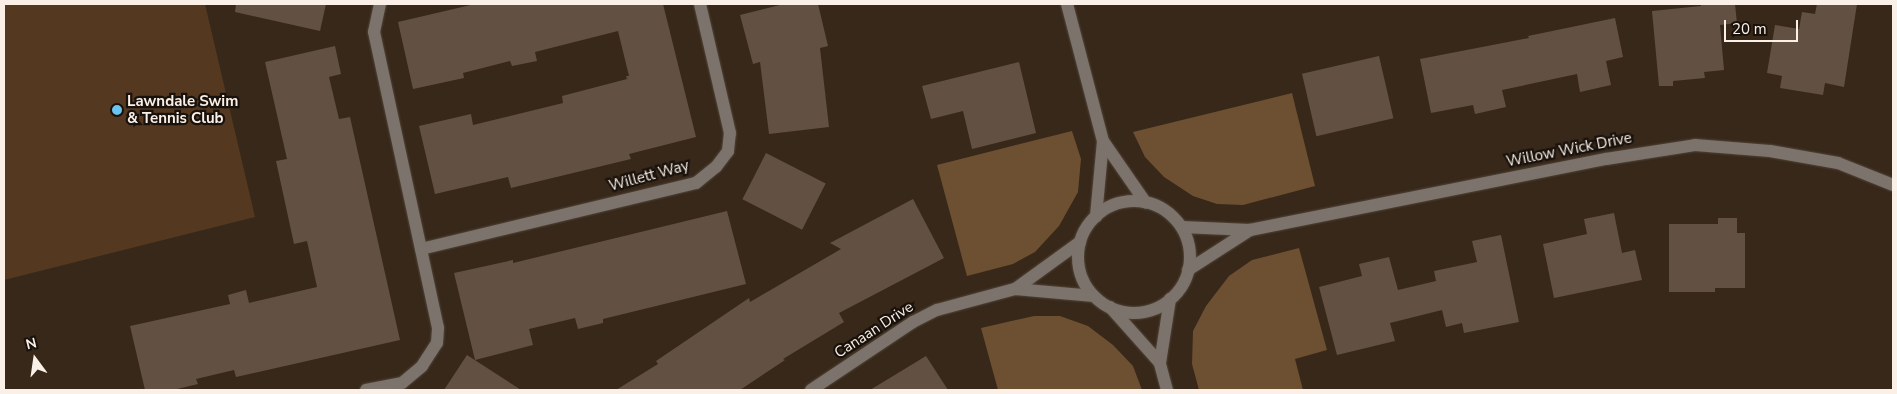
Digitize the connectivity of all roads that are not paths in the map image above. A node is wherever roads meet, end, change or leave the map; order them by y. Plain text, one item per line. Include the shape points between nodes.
1 (380, 4) edge
2 (700, 4) edge
3 (1067, 4) edge
4 (1103, 141) junction
5 (1893, 184) edge
6 (1146, 203) junction
7 (1096, 217) junction
8 (1182, 227) junction
9 (1250, 230) junction
10 (1080, 242) junction
11 (421, 249) junction
12 (1188, 270) junction
13 (1015, 288) junction
14 (1094, 296) junction
15 (1170, 299) junction
16 (1110, 307) junction
17 (1160, 363) junction
18 (366, 390) edge
19 (811, 390) edge
20 (1167, 390) edge

1 - 11 street via 374,32
2 - 11 street, Willett Way via 730,133 728,151 716,167 696,183
3 - 4 street
4 - 6 street
4 - 7 street
5 - 9 street, Willow Wick Drive via 1838,163 1770,151 1695,145 1606,159
6 - 7 street via 1119,203
6 - 8 street via 1170,214
7 - 10 street
8 - 9 street, Willow Wick Drive
8 - 12 street via 1189,243 1191,260
9 - 12 street, Willow Wick Drive
10 - 13 street, Canaan Drive
10 - 14 street via 1080,270
11 - 18 street via 438,328 436,343 422,366 402,383
12 - 15 street via 1178,293
13 - 14 street, Canaan Drive
13 - 19 street, Canaan Drive via 937,310 913,322
14 - 16 street
15 - 16 street via 1164,305 1147,311 1128,313
15 - 17 street
16 - 17 street
17 - 20 street

